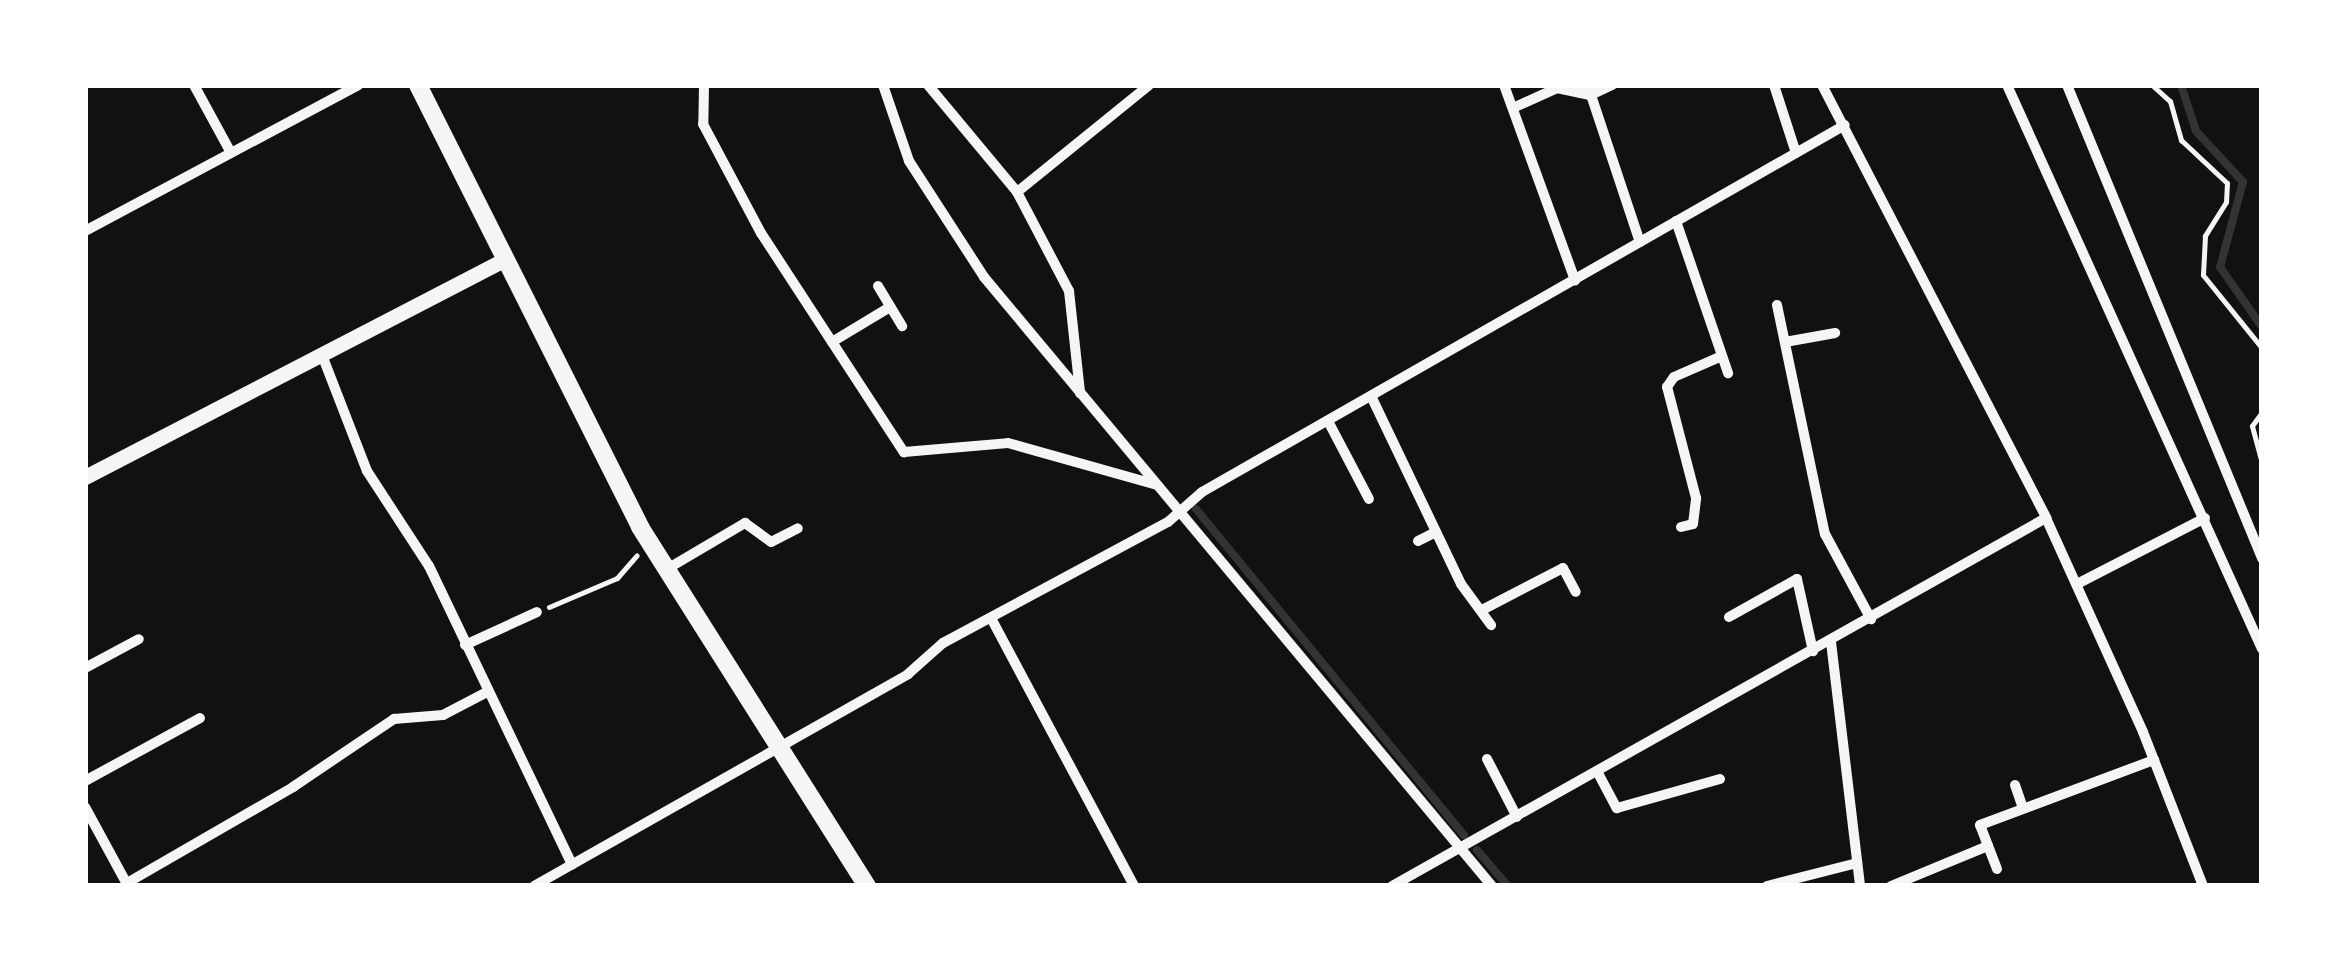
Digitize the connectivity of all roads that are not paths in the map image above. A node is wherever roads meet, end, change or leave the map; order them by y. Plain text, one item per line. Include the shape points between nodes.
1 (194, 85) edge
2 (359, 85) edge
3 (418, 85) edge
4 (704, 85) edge
5 (883, 85) edge
6 (928, 85) edge
7 (1149, 85) edge
8 (1504, 85) edge
9 (1612, 85) edge
10 (1774, 85) edge
11 (1822, 85) edge
12 (2007, 85) edge
13 (2067, 85) edge
14 (1588, 90) edge
15 (1514, 107) junction
16 (1844, 126) junction
17 (231, 153) junction
18 (1796, 153) junction
19 (1018, 192) junction
20 (1676, 222) junction
21 (85, 231) edge
22 (1640, 242) junction
23 (506, 259) junction
24 (1575, 280) junction
25 (878, 286) dead end
26 (1777, 305) dead end
27 (890, 307) junction
28 (902, 326) dead end
29 (1834, 333) dead end
30 (832, 342) junction
31 (1784, 342) junction
32 (322, 355) junction
33 (1722, 356) junction
34 (1728, 372) dead end
35 (1080, 394) junction
36 (1371, 396) junction
37 (1328, 420) junction
38 (85, 478) edge
39 (1158, 486) junction
40 (1369, 499) dead end
41 (1180, 512) junction
42 (2046, 518) junction
43 (2205, 518) junction
44 (798, 528) dead end
45 (1681, 528) dead end
46 (1436, 532) junction
47 (1418, 541) dead end
48 (2262, 558) edge
49 (667, 569) junction
50 (2078, 584) junction
51 (1576, 592) dead end
52 (1482, 610) junction
53 (537, 612) road end
54 (1728, 617) dead end
55 (992, 618) junction
56 (1870, 619) junction
57 (1491, 625) dead end
58 (140, 639) dead end
59 (1830, 642) junction
60 (465, 646) junction
61 (2262, 649) edge
62 (1813, 652) junction
63 (85, 668) edge
64 (485, 692) junction
65 (200, 718) dead end
66 (779, 748) junction
67 (1487, 759) dead end
68 (2154, 760) junction
69 (1598, 773) junction
70 (1720, 779) dead end
71 (85, 781) edge
72 (2015, 786) dead end
73 (85, 806) edge
74 (2023, 808) junction
75 (1517, 817) junction
76 (1988, 846) junction
77 (1460, 848) junction
78 (1858, 863) junction
79 (572, 864) junction
80 (1997, 869) dead end
81 (128, 885) edge
82 (534, 886) edge
83 (867, 886) edge
84 (1134, 886) edge
85 (1392, 886) edge
86 (1492, 886) edge
87 (1766, 886) edge
88 (1860, 886) edge
89 (1891, 886) edge
90 (2203, 886) edge

1 - 17 street
2 - 17 street
3 - 23 main road
4 - 30 street via 704,124 761,233
5 - 35 street via 932,202
6 - 19 street
7 - 19 street
8 - 15 street
9 - 14 street
10 - 18 street
11 - 16 street
12 - 43 street
13 - 48 street
14 - 15 street via 1556,88
14 - 22 street
15 - 24 street
16 - 18 street
16 - 42 street
17 - 21 street
18 - 20 street
19 - 35 street via 1069,291
20 - 22 street
20 - 33 street
22 - 24 street
23 - 32 street
23 - 49 main road
24 - 36 street
25 - 27 street
26 - 31 street
27 - 28 street
27 - 30 street
29 - 31 street
30 - 39 street via 904,452 1008,443
31 - 56 street via 1825,534
32 - 38 street
32 - 60 street via 367,471 429,566
33 - 34 street
33 - 45 street via 1674,377 1667,388 1696,498 1693,524
35 - 39 street
36 - 37 street
36 - 46 street
37 - 40 street
37 - 41 street
39 - 41 street
41 - 55 street
41 - 77 street
42 - 50 street
42 - 56 street
43 - 50 street
43 - 61 street
44 - 49 street via 771,542 745,523
46 - 47 street
46 - 52 street
49 - 66 main road
50 - 68 street
51 - 52 street via 1563,568
52 - 57 street
53 - 60 street
54 - 62 street via 1797,579
55 - 66 street
55 - 84 street
56 - 59 street
58 - 63 street
59 - 62 street
59 - 78 street
60 - 64 street
62 - 69 street
64 - 79 street
64 - 81 street via 443,715 394,719
65 - 71 street
66 - 79 street
66 - 83 main road
67 - 75 street
68 - 74 street
68 - 90 street
69 - 70 street via 1616,808
69 - 75 street
72 - 74 street
73 - 81 street
74 - 76 street via 1980,825
75 - 77 street
76 - 80 street
76 - 89 street
77 - 85 street
77 - 86 street
78 - 87 street
78 - 88 street
79 - 82 street

